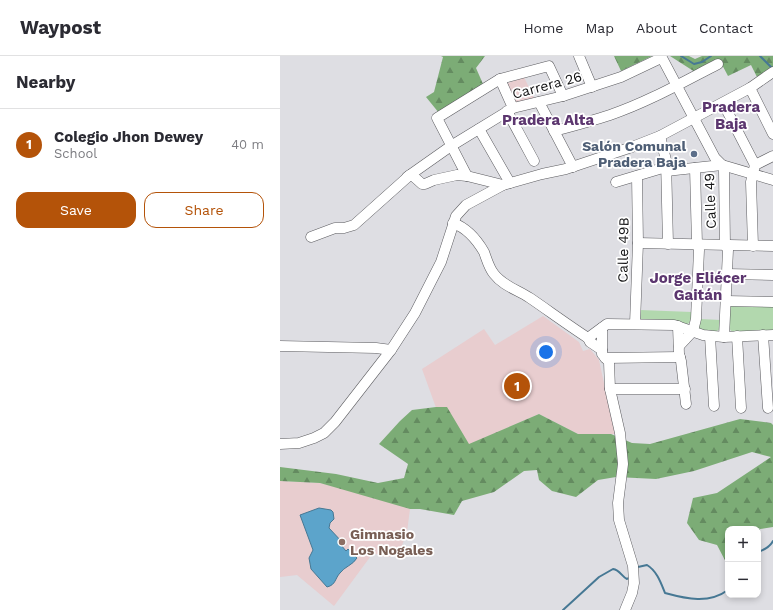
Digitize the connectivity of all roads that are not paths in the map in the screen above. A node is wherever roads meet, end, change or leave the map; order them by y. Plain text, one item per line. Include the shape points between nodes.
1 (579, 56) edge
2 (661, 57) edge
3 (718, 64) dead end
4 (772, 73) edge
5 (500, 79) junction
6 (677, 86) junction
7 (592, 87) junction
8 (750, 88) junction
9 (563, 96) junction
10 (539, 102) junction
11 (723, 103) junction
12 (510, 110) junction
13 (694, 117) junction
14 (479, 128) junction
15 (554, 132) junction
16 (773, 134) edge
17 (660, 136) junction
18 (451, 146) junction
19 (773, 156) edge
20 (534, 160) dead end
21 (722, 165) junction
22 (573, 167) junction
23 (695, 168) junction
24 (666, 169) junction
25 (754, 170) junction
26 (467, 176) junction
27 (637, 176) junction
28 (407, 177) junction
29 (773, 180) edge
30 (616, 182) dead end
31 (507, 184) junction
32 (453, 223) junction
33 (311, 237) dead end
34 (638, 243) junction
35 (668, 244) junction
36 (697, 244) junction
37 (725, 245) junction
38 (753, 246) junction
39 (773, 246) edge
40 (727, 274) junction
41 (773, 275) edge
42 (726, 301) junction
43 (773, 302) edge
44 (635, 324) junction
45 (678, 326) junction
46 (602, 328) junction
47 (693, 331) junction
48 (768, 335) edge
49 (710, 336) junction
50 (737, 336) junction
51 (724, 337) junction
52 (588, 338) junction
53 (280, 346) edge
54 (679, 346) junction
55 (391, 350) junction
56 (603, 354) junction
57 (680, 357) junction
58 (610, 388) junction
59 (685, 389) junction
60 (686, 404) dead end
61 (714, 406) dead end
62 (741, 408) dead end
63 (768, 408) dead end
64 (280, 444) edge
65 (625, 610) edge

1 - 7 street
2 - 6 street, Calle 49
2 - 7 street, Carrera 26 via 621,77
3 - 6 street
4 - 8 street
5 - 9 street via 549,66
5 - 12 street
5 - 18 street via 437,118
6 - 13 street, Calle 49
6 - 15 street via 611,114
7 - 9 street, Carrera 26
8 - 11 street
8 - 16 street
9 - 10 street, Carrera 26
10 - 12 street, Carrera 26
10 - 15 street
11 - 13 street
11 - 25 street
12 - 14 street, Carrera 26
12 - 20 street
13 - 17 street
13 - 21 street, Calle 49 via 715,158
14 - 18 street, Carrera 26
14 - 31 street
15 - 22 street
17 - 22 street
17 - 24 street
18 - 26 street
18 - 28 street, Carrera 26
19 - 25 street
21 - 23 street
21 - 25 street
21 - 37 street, Calle 49
22 - 31 street
23 - 24 street
23 - 36 street
24 - 27 street
24 - 35 street
25 - 29 street
25 - 38 street via 751,182
26 - 28 street via 444,178 425,184 412,175
26 - 31 street
27 - 30 street
27 - 34 street, Calle 49B
28 - 33 street, Carrera 26 via 354,225 335,228
31 - 32 street via 466,205
32 - 52 street via 470,234 482,249 490,268 499,280
32 - 55 street via 441,262 428,289
34 - 35 street
34 - 44 street, Calle 49B
35 - 36 street
36 - 37 street
36 - 47 street via 699,250 696,319
37 - 38 street
37 - 40 street, Calle 49 via 728,250
38 - 39 street
40 - 41 street
40 - 42 street, Calle 49
42 - 43 street
42 - 51 street, Calle 49
44 - 45 street
44 - 46 street via 606,324
45 - 47 street
45 - 54 street
46 - 52 street
46 - 56 street
47 - 49 street
47 - 54 street
48 - 50 street
48 - 63 street
49 - 51 street
49 - 61 street
50 - 51 street
50 - 62 street
52 - 56 street
53 - 55 street
54 - 57 street
55 - 64 street via 324,433 299,443
56 - 57 street
56 - 58 street via 609,362
57 - 59 street
58 - 59 street
58 - 65 street via 620,433 623,464 618,504 619,520 634,566 632,593
59 - 60 street

